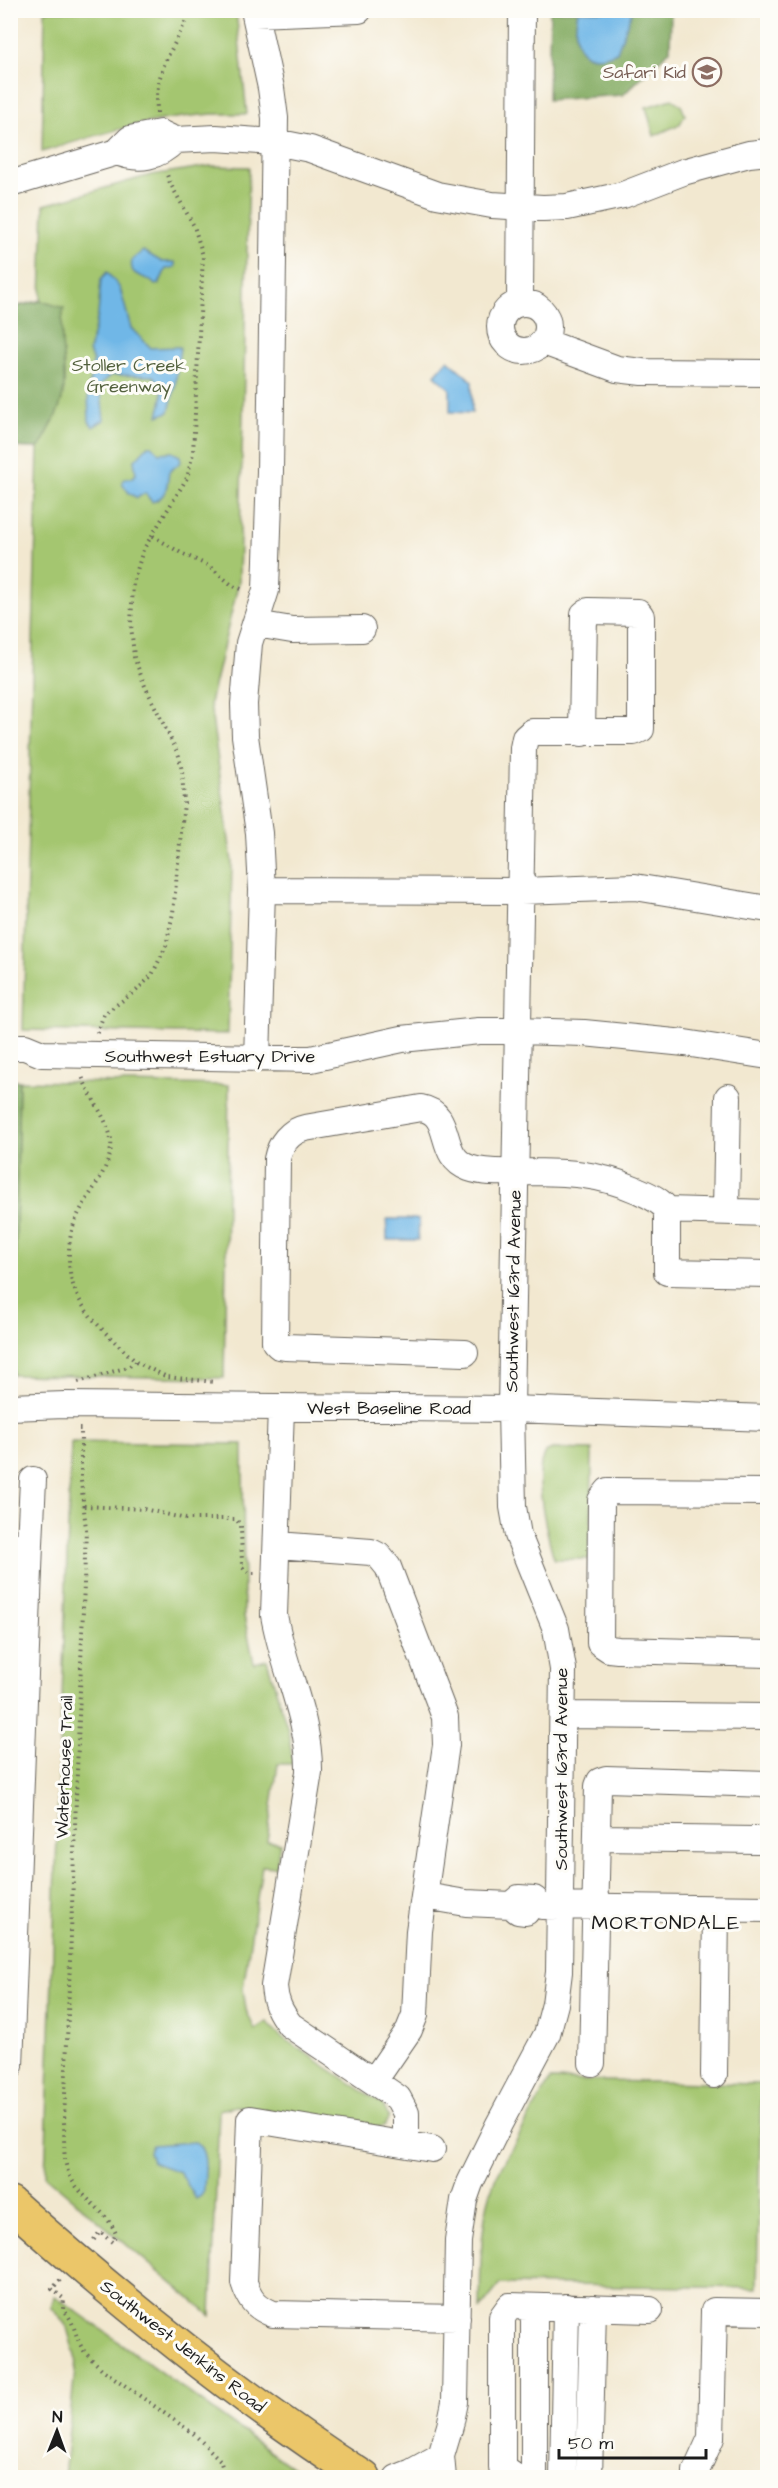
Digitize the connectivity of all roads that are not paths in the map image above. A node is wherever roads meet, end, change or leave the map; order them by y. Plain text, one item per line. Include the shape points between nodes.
1 (359, 10) edge
2 (522, 10) edge
3 (255, 12) edge
4 (275, 142) junction
5 (768, 152) edge
6 (10, 184) edge
7 (520, 207) junction
8 (520, 303) junction
9 (544, 342) junction
10 (768, 373) edge
11 (256, 624) junction
12 (362, 629) dead end
13 (582, 733) junction
14 (262, 890) junction
15 (521, 891) junction
16 (768, 909) edge
17 (518, 1031) junction
18 (18, 1047) edge
19 (768, 1056) edge
20 (257, 1059) junction
21 (728, 1097) dead end
22 (515, 1172) junction
23 (667, 1210) junction
24 (726, 1211) junction
25 (768, 1213) edge
26 (768, 1274) edge
27 (465, 1353) dead end
28 (10, 1407) edge
29 (281, 1408) junction
30 (511, 1409) junction
31 (768, 1418) edge
32 (33, 1480) dead end
33 (768, 1492) edge
34 (20, 1545) edge
35 (277, 1545) junction
36 (768, 1654) edge
37 (563, 1715) junction
38 (768, 1717) edge
39 (768, 1784) edge
40 (597, 1838) junction
41 (758, 1840) dead end
42 (425, 1896) junction
43 (551, 1906) junction
44 (595, 1907) junction
45 (716, 1909) junction
46 (768, 1909) edge
47 (13, 1987) edge
48 (592, 2063) dead end
49 (10, 2066) edge
50 (714, 2075) dead end
51 (374, 2081) junction
52 (406, 2144) junction
53 (432, 2149) dead end
54 (10, 2203) edge
55 (534, 2307) junction
56 (566, 2307) junction
57 (593, 2308) junction
58 (650, 2310) dead end
59 (768, 2312) edge
60 (457, 2318) junction
61 (442, 2467) edge
62 (364, 2478) edge
63 (397, 2478) edge
64 (522, 2478) edge
65 (534, 2478) edge
66 (563, 2478) edge
67 (589, 2478) edge
68 (696, 2478) edge

1 - 3 street
2 - 7 street
3 - 4 street via 271,88
4 - 6 street via 175,140 164,151 132,158 117,152
4 - 7 street via 310,149 437,195
4 - 11 street via 266,590
5 - 7 street via 683,172 623,195 567,207
7 - 8 street
8 - 9 street via 534,304 545,314 549,328
8 - 9 street via 508,308 501,320 500,333 507,345 519,351 533,350
9 - 10 street via 616,369
11 - 12 street via 291,630
11 - 14 street via 249,643 244,704
13 - 13 street, Southwest 163rd Avenue via 641,729 638,612 584,614
13 - 15 street, Southwest 163rd Avenue via 532,732 525,738
14 - 15 street
14 - 20 street
15 - 16 street via 634,887
15 - 17 street, Southwest 163rd Avenue
17 - 19 street, Southwest Estuary Drive via 686,1043
17 - 20 street, Southwest Estuary Drive via 436,1034 311,1059
17 - 22 street, Southwest 163rd Avenue
18 - 20 street, Southwest Estuary Drive via 42,1054
21 - 24 street
22 - 23 street via 576,1172 614,1180 648,1194
22 - 27 street via 478,1171 459,1163 449,1150 440,1119 429,1109 421,1108 298,1129 278,1152 275,1342 285,1347
22 - 30 street, Southwest 163rd Avenue
23 - 24 street
23 - 26 street via 667,1272
24 - 25 street
28 - 29 street, West Baseline Road
29 - 30 street, West Baseline Road
29 - 35 street
30 - 31 street, West Baseline Road
30 - 37 street, Southwest 163rd Avenue via 513,1507 518,1535 556,1629 563,1669
32 - 34 street
33 - 36 street via 608,1491 601,1500 600,1642 618,1650
34 - 47 street
35 - 42 street via 371,1552 388,1567 447,1731
35 - 51 street via 274,1615 304,1724 309,1772 274,1986 275,2000 290,2025
37 - 38 street
37 - 43 street, Southwest 163rd Avenue
39 - 40 street via 606,1779 598,1786
40 - 41 street
40 - 44 street
42 - 43 street via 511,1905 518,1911 535,1912
42 - 51 street via 419,1930 415,2015
43 - 44 street
43 - 60 street, Southwest 163rd Avenue via 557,1989 547,2034 464,2200 458,2241
44 - 45 street
44 - 48 street
45 - 46 street
45 - 50 street
47 - 49 street
51 - 52 street via 402,2105 407,2122
52 - 53 street
52 - 60 street via 250,2119 244,2282 251,2300 273,2314
54 - 62 main road, Southwest Jenkins Road via 177,2344
55 - 56 street
55 - 64 street via 510,2306 502,2317 502,2468
55 - 65 street
56 - 57 street
56 - 66 street
57 - 58 street
57 - 67 street
59 - 68 street via 714,2311 711,2438
60 - 61 street, Southwest 163rd Avenue via 455,2402
61 - 63 street, Southwest 163rd Avenue

